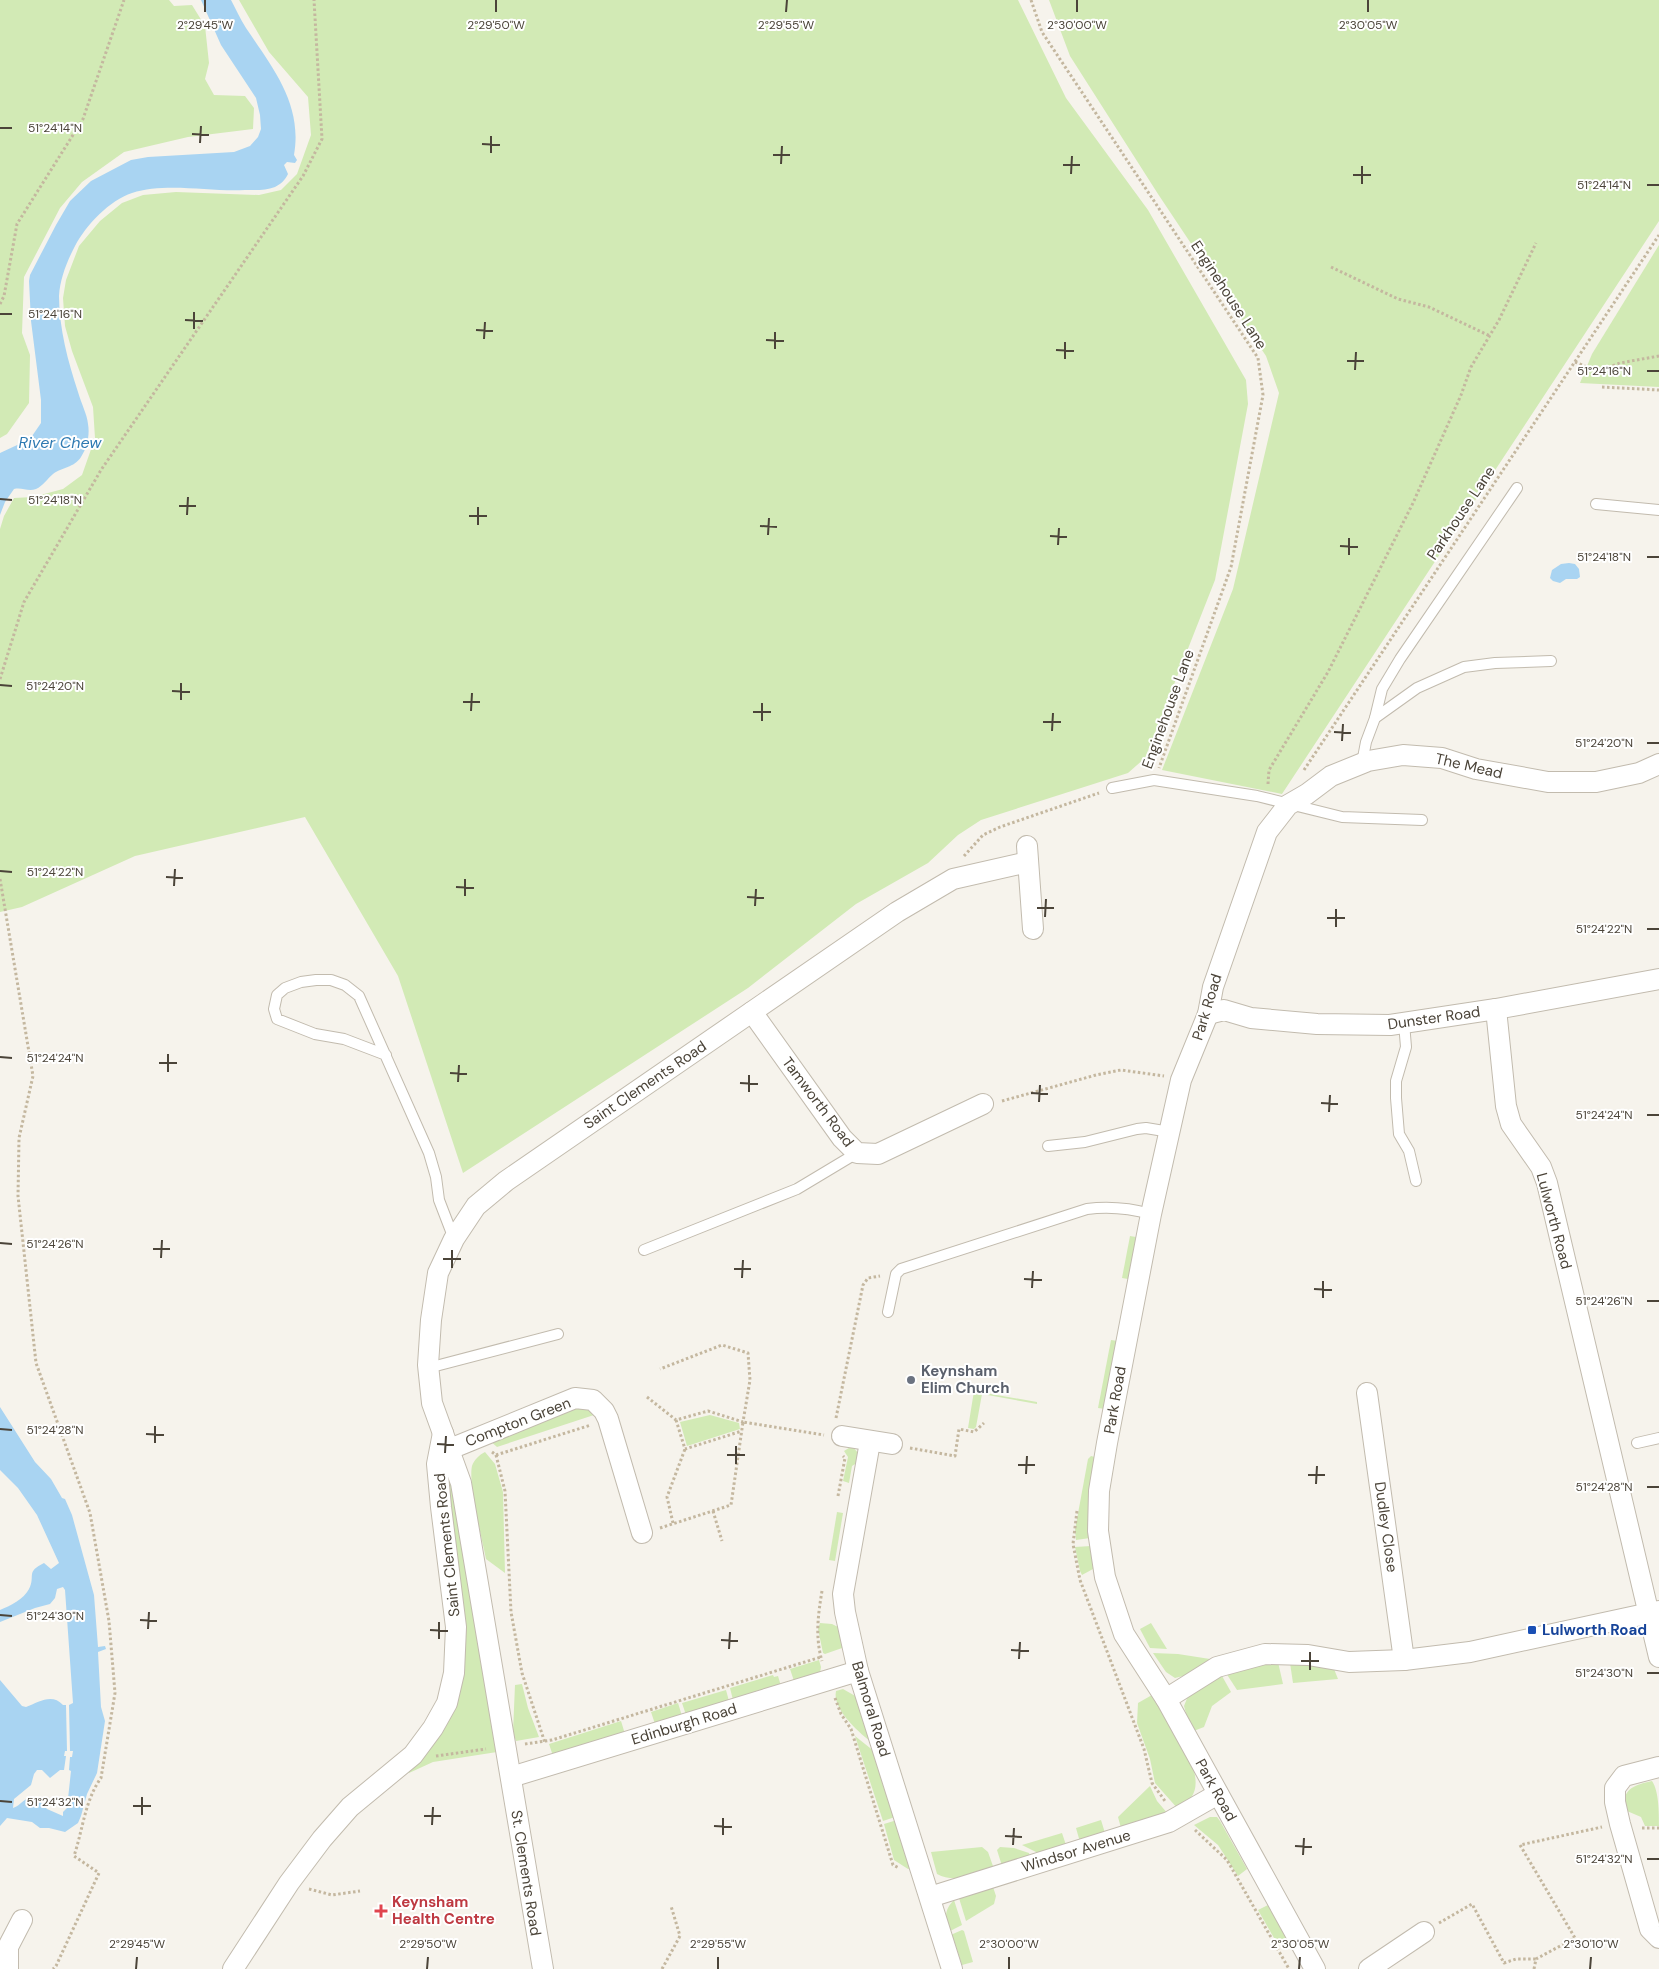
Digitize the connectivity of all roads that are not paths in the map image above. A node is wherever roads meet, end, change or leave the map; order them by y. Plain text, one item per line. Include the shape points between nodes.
1 (1517, 488) dead end
2 (1596, 504) dead end
3 (1659, 510) edge
4 (1551, 661) dead end
5 (1375, 718) junction
6 (1362, 763) junction
7 (1659, 764) edge
8 (1112, 788) road end
9 (1288, 805) junction
10 (1422, 820) dead end
11 (1033, 930) dead end
12 (1659, 979) edge
13 (1496, 1009) junction
14 (752, 1012) junction
15 (1208, 1014) junction
16 (1404, 1023) junction
17 (386, 1056) junction
18 (983, 1104) road end
19 (1170, 1132) junction
20 (1048, 1146) dead end
21 (857, 1153) junction
22 (1416, 1181) dead end
23 (1151, 1214) junction
24 (454, 1239) junction
25 (644, 1250) dead end
26 (888, 1312) dead end
27 (558, 1334) dead end
28 (428, 1368) junction
29 (1368, 1393) dead end
30 (842, 1436) road end
31 (1659, 1438) edge
32 (446, 1441) junction
33 (870, 1442) junction
34 (1637, 1443) dead end
35 (892, 1444) road end
36 (642, 1533) road end
37 (1654, 1612) edge
38 (1659, 1656) edge
39 (1404, 1660) junction
40 (858, 1671) junction
41 (1166, 1699) junction
42 (1659, 1767) edge
43 (511, 1777) junction
44 (1218, 1794) junction
45 (930, 1897) junction
46 (22, 1920) dead end
47 (1424, 1932) road end
48 (1659, 1938) edge
49 (8, 1969) edge
50 (234, 1969) edge
51 (543, 1969) edge
52 (952, 1969) edge
53 (1315, 1969) edge
54 (1369, 1969) edge

1 - 5 lane via 1382,689
2 - 3 lane
4 - 5 lane via 1464,667 1418,688
5 - 6 lane
6 - 7 street, The Mead via 1403,755 1442,758 1476,769 1548,782 1596,782 1639,773
6 - 9 street, The Mead via 1331,776
8 - 9 lane via 1154,780
9 - 10 lane via 1342,817
9 - 15 street, Park Road via 1267,832 1212,987
11 - 14 street, Saint Clements Road via 1028,854 953,879 897,912
12 - 13 street, Dunster Road
13 - 16 street, Dunster Road
13 - 37 street, Lulworth Road via 1506,1106 1511,1124 1547,1183
14 - 21 street, Tamworth Road via 842,1138
14 - 24 street, Saint Clements Road via 506,1181 476,1206
15 - 16 street, Dunster Road via 1224,1010 1251,1018 1317,1024
15 - 19 street, Park Road via 1181,1080
16 - 22 lane via 1406,1047 1396,1081 1396,1098 1399,1134 1409,1152
17 - 17 lane via 359,996 344,985 331,980 316,980 285,988 276,995 274,1009 277,1018 315,1034 344,1039
17 - 24 lane via 429,1153 439,1200
18 - 21 street, Tamworth Road via 878,1154
19 - 20 lane via 1146,1128 1085,1142
19 - 23 street, Park Road
21 - 25 lane via 797,1189
23 - 26 lane via 1110,1206 1087,1209 901,1269 896,1274
23 - 41 street, Park Road via 1099,1491 1098,1530 1105,1577 1124,1634
24 - 28 street, Saint Clements Road via 438,1273
27 - 28 lane
28 - 32 street, Saint Clements Road via 432,1402
29 - 39 street, Dudley Close
30 - 33 street
31 - 34 lane
32 - 36 street, Compton Green via 473,1439 575,1398 592,1400 608,1419
32 - 43 street, Saint Clements Road via 461,1483
32 - 50 street, Saint Clements Road via 438,1464 456,1627 454,1673 447,1703 434,1728 413,1755 350,1807 322,1839 289,1883
33 - 35 street
33 - 40 street, Balmoral Road via 843,1594
37 - 38 street, Lulworth Road
37 - 39 street via 1470,1652
39 - 41 street via 1349,1662 1308,1655 1265,1654 1218,1667
40 - 43 street, Edinburgh Road
40 - 45 street, Balmoral Road
41 - 44 street, Park Road
42 - 48 street via 1624,1776 1614,1788 1620,1824 1650,1929
43 - 51 street, St. Clements Road
44 - 45 street, Windsor Avenue via 1160,1825
44 - 53 street, Park Road
45 - 52 street, Balmoral Road
46 - 49 street via 8,1947
47 - 54 street

